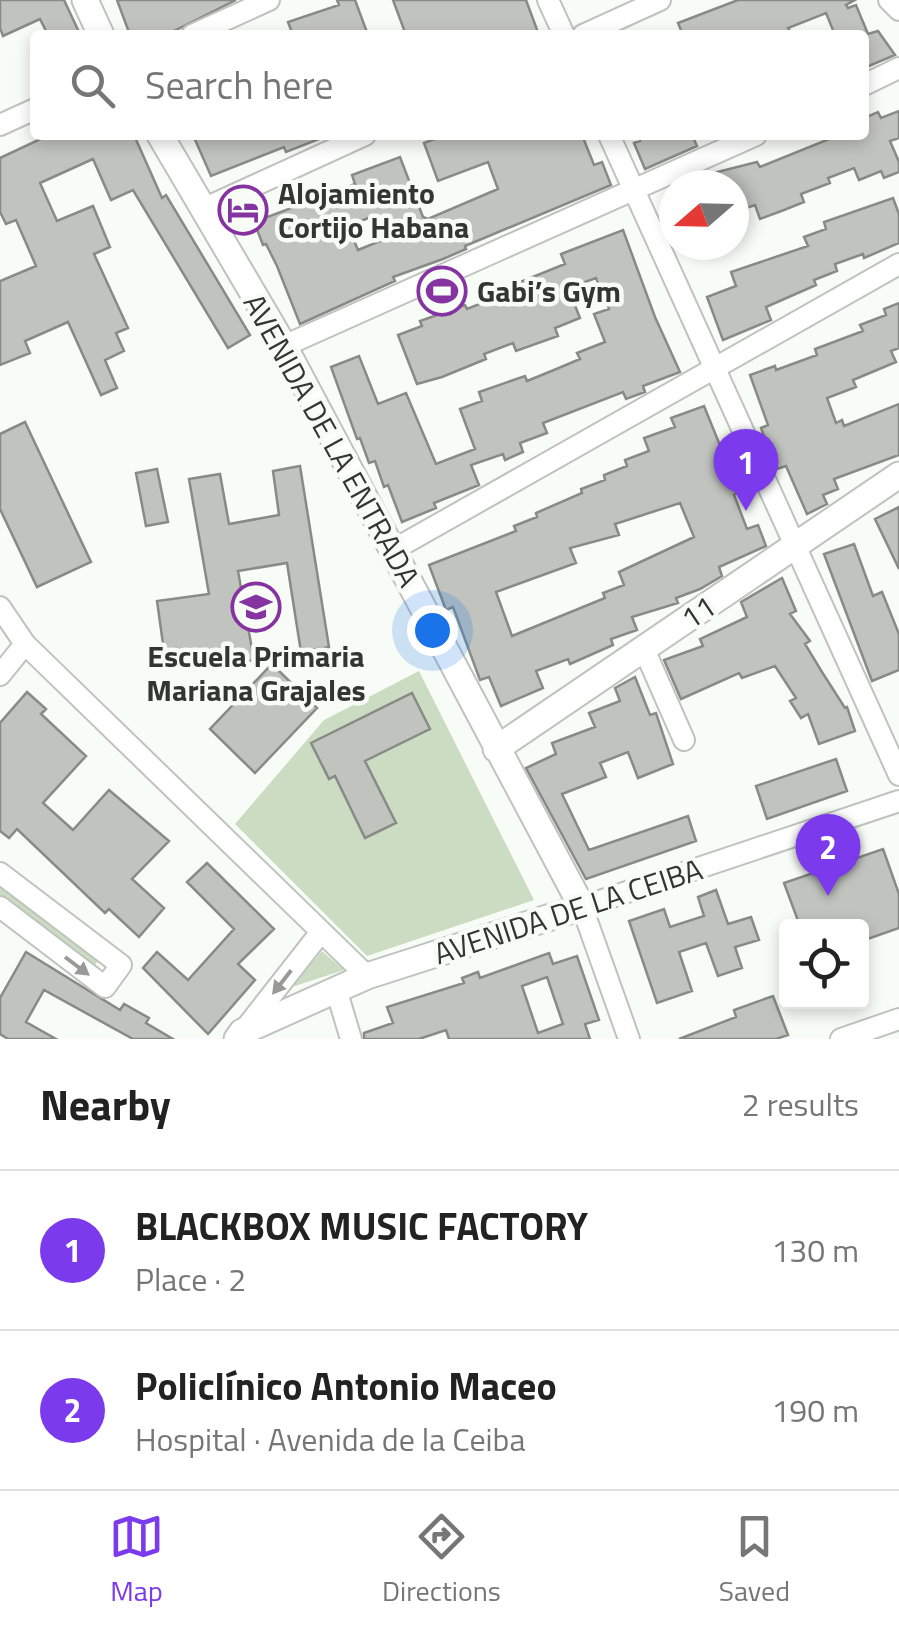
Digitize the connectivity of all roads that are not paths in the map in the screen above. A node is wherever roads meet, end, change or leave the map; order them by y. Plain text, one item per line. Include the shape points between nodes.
1 (85, 0) edge
2 (269, 0) edge
3 (548, 0) edge
4 (660, 0) edge
5 (889, 0) edge
6 (899, 10) edge
7 (98, 30) edge
8 (203, 30) edge
9 (562, 30) edge
10 (594, 30) edge
11 (899, 68) edge
12 (869, 82) edge
13 (30, 110) edge
14 (0, 125) edge
15 (163, 140) edge
16 (354, 140) edge
17 (611, 140) edge
18 (745, 140) edge
19 (635, 191) junction
20 (203, 209) junction
21 (899, 264) edge
22 (284, 346) junction
23 (714, 366) junction
24 (899, 475) edge
25 (795, 546) junction
26 (394, 550) junction
27 (0, 607) edge
28 (25, 644) junction
29 (644, 649) junction
30 (0, 674) edge
31 (684, 740) dead end
32 (496, 749) junction
33 (899, 775) edge
34 (899, 802) edge
35 (0, 873) edge
36 (0, 907) edge
37 (582, 907) junction
38 (321, 932) junction
39 (368, 976) junction
40 (336, 988) junction
41 (899, 1019) edge
42 (240, 1035) edge
43 (352, 1039) edge
44 (629, 1039) edge
45 (841, 1039) edge

1 - 7 street
2 - 8 street
3 - 9 street
4 - 10 street
5 - 6 street
11 - 12 street
13 - 14 street
15 - 20 street, AVENIDA DE LA ENTRADA
16 - 20 street
17 - 19 street
18 - 19 street
19 - 22 street
19 - 23 street
20 - 22 street, AVENIDA DE LA ENTRADA
21 - 23 street
22 - 26 street, AVENIDA DE LA ENTRADA
23 - 25 street
23 - 26 street
24 - 25 street, 11
25 - 29 street, 11
25 - 33 street
26 - 32 street, AVENIDA DE LA ENTRADA
27 - 28 street
28 - 30 street
28 - 38 street
29 - 31 street
29 - 32 street, 11
32 - 37 street, AVENIDA DE LA ENTRADA
34 - 37 street, AVENIDA DE LA CEIBA
36 -> 35 street via 105,987 121,965
37 - 39 street, AVENIDA DE LA CEIBA
37 - 44 street
38 - 39 street
38 -> 42 street, AVENIDA DE LA CEIBA
39 - 40 street, AVENIDA DE LA CEIBA
40 - 42 street, AVENIDA DE LA CEIBA
40 - 43 street
41 - 45 street

